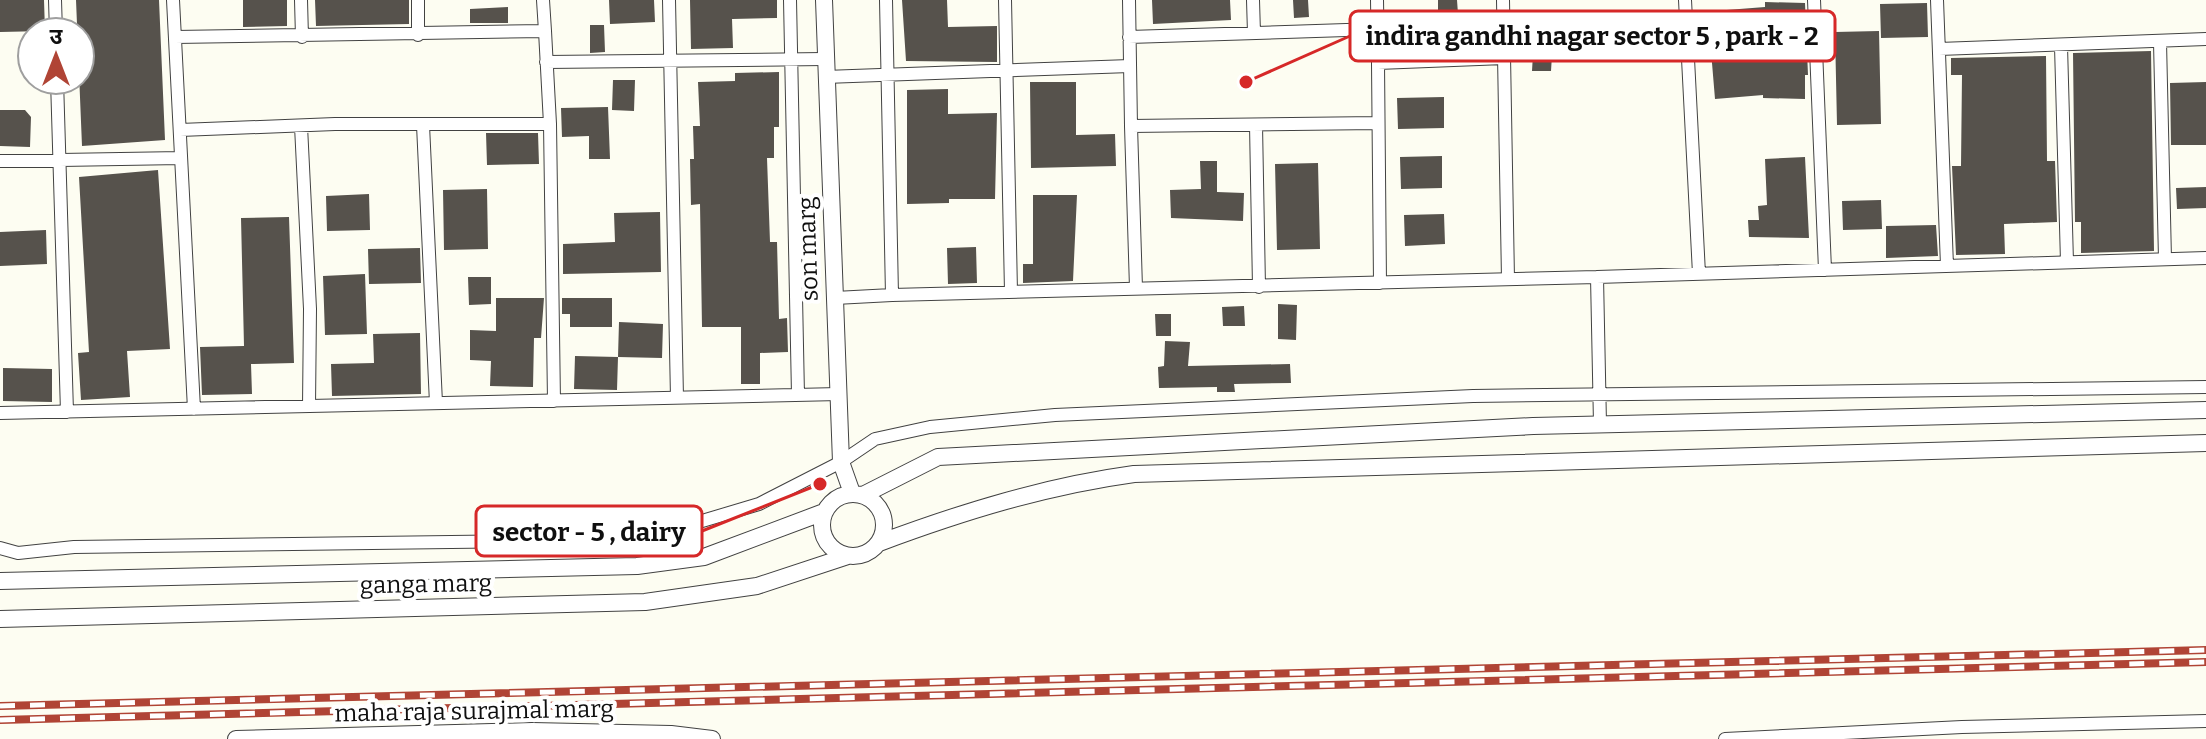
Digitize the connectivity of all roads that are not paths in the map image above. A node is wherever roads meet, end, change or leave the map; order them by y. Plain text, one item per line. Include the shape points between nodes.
1 (173, 0) edge
2 (301, 0) edge
3 (418, 0) edge
4 (543, 0) edge
5 (669, 0) edge
6 (790, 0) edge
7 (824, 0) edge
8 (886, 0) edge
9 (1005, 0) edge
10 (1129, 0) edge
11 (1253, 0) edge
12 (1377, 0) edge
13 (1503, 0) edge
14 (1685, 0) edge
15 (1814, 0) edge
16 (1937, 0) edge
17 (1377, 29) junction
18 (545, 31) junction
19 (1254, 33) junction
20 (418, 35) junction
21 (175, 37) junction
22 (302, 37) junction
23 (1129, 37) junction
24 (2206, 39) edge
25 (2160, 42) junction
26 (2061, 46) junction
27 (1939, 49) junction
28 (1504, 58) junction
29 (671, 59) junction
30 (792, 59) junction
31 (824, 59) junction
32 (546, 62) junction
33 (1378, 63) junction
34 (1130, 66) junction
35 (1006, 70) junction
36 (887, 74) junction
37 (825, 77) junction
38 (57, 96) edge
39 (1378, 123) junction
40 (550, 124) junction
41 (423, 125) junction
42 (1256, 125) junction
43 (301, 126) junction
44 (1131, 126) junction
45 (180, 130) junction
46 (181, 158) junction
47 (57, 159) junction
48 (0, 161) edge
49 (2206, 258) edge
50 (2165, 259) junction
51 (2067, 262) junction
52 (1947, 266) junction
53 (1825, 270) junction
54 (1699, 274) junction
55 (1597, 277) junction
56 (1508, 279) junction
57 (1380, 283) junction
58 (1259, 287) junction
59 (1136, 288) junction
60 (1011, 292) junction
61 (892, 295) junction
62 (835, 298) junction
63 (2206, 387) edge
64 (839, 394) junction
65 (1599, 394) junction
66 (798, 395) junction
67 (677, 398) junction
68 (554, 401) junction
69 (436, 403) junction
70 (309, 406) junction
71 (194, 409) junction
72 (2206, 410) edge
73 (67, 412) junction
74 (0, 413) edge
75 (1600, 424) junction
76 (2206, 443) edge
77 (841, 462) junction
78 (858, 494) junction
79 (824, 512) junction
80 (879, 543) junction
81 (0, 548) edge
82 (848, 556) junction
83 (0, 581) edge
84 (0, 619) edge
85 (2206, 721) edge
86 (1962, 733) edge
87 (532, 735) edge
88 (236, 739) edge
89 (712, 739) edge
90 (1725, 739) edge

1 - 21 street
2 - 22 street
3 - 20 street
4 - 18 street
5 - 29 street
6 - 30 street
7 - 31 street, son marg
8 - 36 street
9 - 35 street
10 - 23 street
11 - 19 street
12 - 17 street
13 - 28 street
14 - 54 street
15 - 53 street
16 - 27 street
17 - 19 street
17 - 33 street
18 - 20 street
18 - 32 street
19 - 23 street
20 - 22 street
21 - 22 street
21 - 45 street
23 - 34 street
24 - 25 street
25 - 26 street
25 - 50 street
26 - 27 street
26 - 51 street
27 - 52 street
28 - 33 street
28 - 56 street
29 - 30 street
29 - 32 street
29 - 67 street
30 - 31 street
30 - 66 street
31 - 37 street, son marg
32 - 40 street
33 - 39 street
34 - 35 street
34 - 44 street
35 - 36 street
35 - 60 street
36 - 37 street
36 - 61 street
37 - 62 street, son marg
38 - 47 street
39 - 42 street
39 - 57 street
40 - 41 street
40 - 68 street
41 - 43 street
41 - 69 street
42 - 44 street
42 - 58 street
43 - 45 street
43 - 70 street
44 - 59 street
45 - 46 street
46 - 47 street
46 - 71 street
47 - 48 street
47 - 73 street
49 - 50 street
50 - 51 street
51 - 52 street
52 - 53 street
53 - 54 street
54 - 55 street
55 - 56 street
55 - 65 street
56 - 57 street
57 - 58 street
58 - 59 street
59 - 60 street
60 - 61 street
61 - 62 street
62 - 64 street, son marg
63 - 65 street
64 - 66 street
64 - 77 street, son marg
65 - 75 street
65 - 77 street via 989,420 875,439
66 - 67 street
67 - 68 street
68 - 69 street
69 - 70 street
70 - 71 street
71 - 73 street
72 - 75 street
73 - 74 street
75 - 78 street via 938,457
76 - 80 street via 1134,474 1072,483 949,517
77 - 78 street, son marg
77 - 81 street via 759,504 637,535 74,547 18,553
78 - 79 street via 840,496
78 - 80 street via 873,501 885,521
79 - 82 street via 822,535 828,545
79 - 83 street, ganga marg via 704,557 637,566
80 - 82 street via 860,556
82 - 84 street, ganga marg via 757,586 645,602
85 - 86 street
86 - 90 street
87 - 88 street, maha raja surajmal marg
87 - 89 street, maha raja surajmal marg via 671,734

